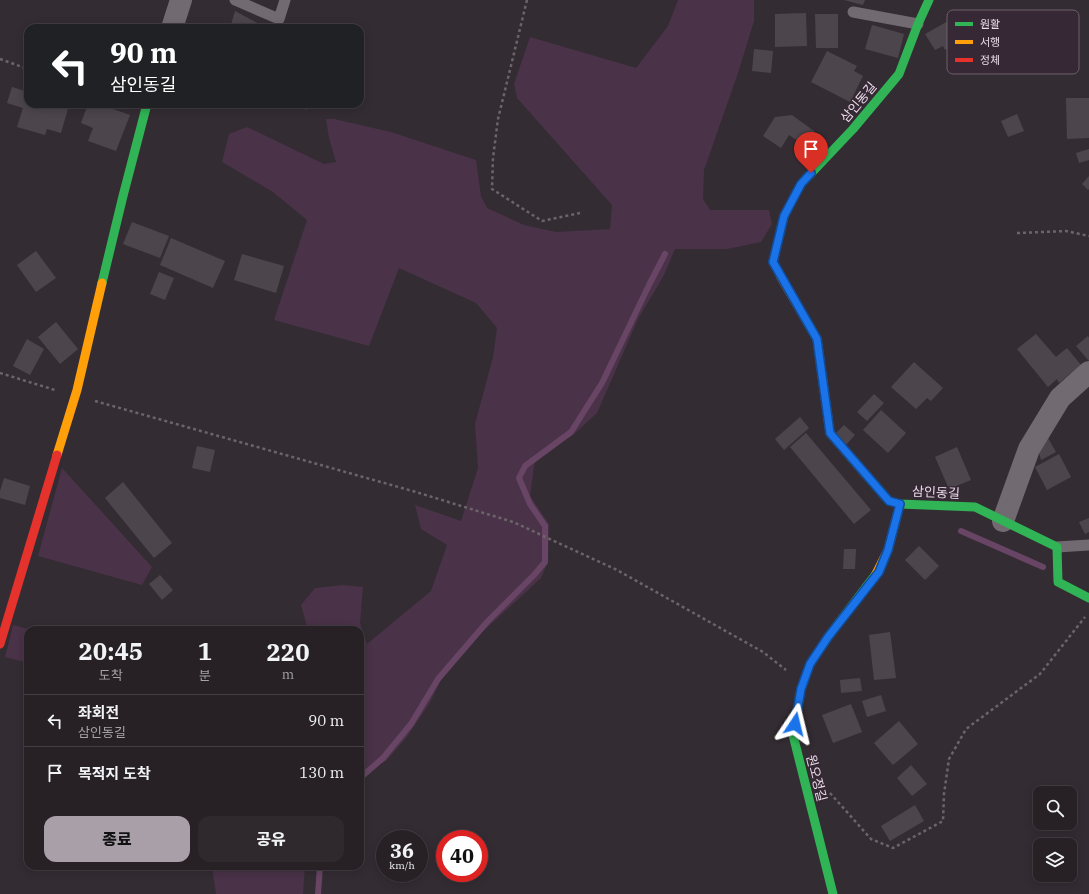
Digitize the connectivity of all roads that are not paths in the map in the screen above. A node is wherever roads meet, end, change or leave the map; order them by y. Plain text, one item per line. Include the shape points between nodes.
1 (181, 0) edge
2 (235, 0) edge
3 (285, 0) edge
4 (930, 0) edge
5 (853, 12) dead end
6 (173, 24) edge
7 (278, 24) edge
8 (918, 24) junction
9 (146, 108) edge
10 (1089, 372) edge
11 (900, 504) junction
12 (1003, 521) junction
13 (1089, 545) edge
14 (1057, 547) junction
15 (1089, 598) edge
16 (0, 644) edge
17 (833, 894) edge

1 - 6 street
2 - 7 lane
3 - 7 lane
4 - 8 street, 삼인동길
5 - 8 lane
8 - 11 street, 삼인동길 via 899,74 853,129 801,184 784,216 773,262 817,339 830,433 889,501
9 - 16 street via 75,396
10 - 12 street via 1060,398 1029,449
11 - 12 street, 삼인동길 via 975,507
11 - 17 street, 원오정길 via 888,550 879,572 810,664 801,689 793,735
12 - 14 street, 삼인동길
13 - 14 lane
14 - 15 street via 1058,582

